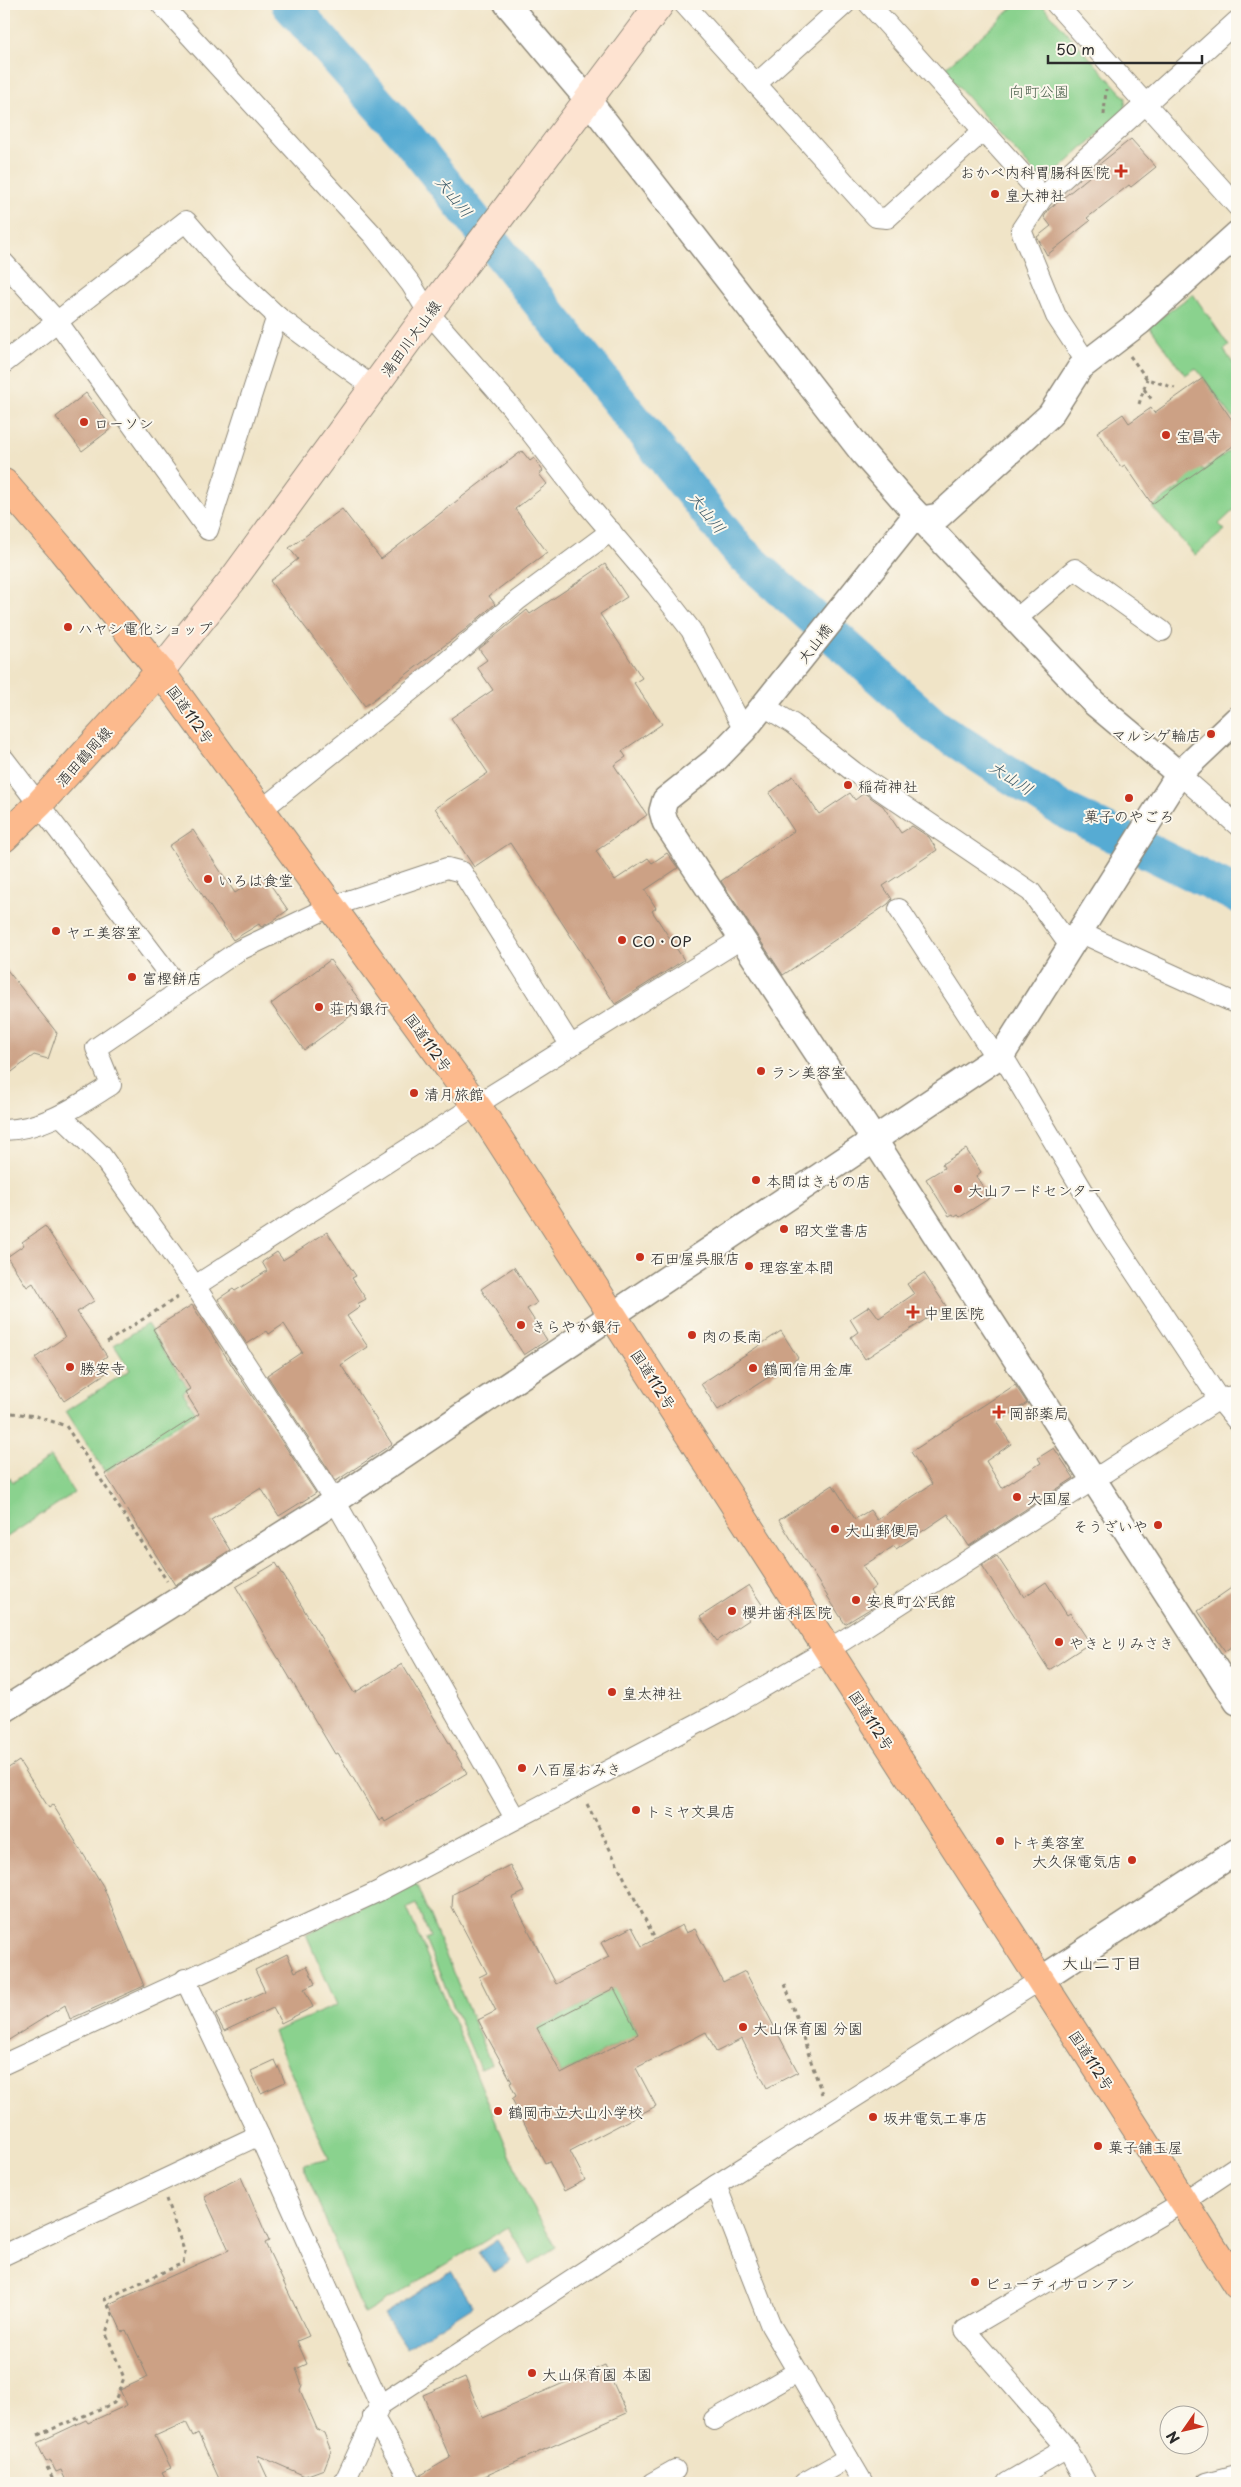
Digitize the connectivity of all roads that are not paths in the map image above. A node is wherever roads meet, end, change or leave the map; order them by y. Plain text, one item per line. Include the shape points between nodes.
1 (161, 4) edge
2 (507, 4) edge
3 (660, 4) edge
4 (684, 4) edge
5 (845, 4) edge
6 (869, 4) edge
7 (1056, 4) edge
8 (1237, 21) edge
9 (756, 84) junction
10 (588, 100) junction
11 (1146, 104) junction
12 (983, 131) junction
13 (1042, 197) junction
14 (1237, 206) edge
15 (1237, 234) edge
16 (4, 263) edge
17 (431, 308) junction
18 (277, 316) junction
19 (57, 321) junction
20 (4, 363) edge
21 (1086, 363) junction
22 (373, 387) junction
23 (4, 483) edge
24 (922, 519) junction
25 (610, 531) junction
26 (1014, 620) junction
27 (1162, 632) dead end
28 (160, 672) junction
29 (767, 702) junction
30 (1237, 719) edge
31 (744, 730) junction
32 (4, 759) edge
33 (1179, 774) junction
34 (39, 804) junction
35 (260, 811) junction
36 (1237, 825) edge
37 (4, 838) edge
38 (330, 907) junction
39 (899, 909) dead end
40 (1078, 933) junction
41 (741, 939) junction
42 (180, 989) junction
43 (1237, 1004) edge
44 (571, 1046) junction
45 (999, 1056) junction
46 (476, 1105) junction
47 (61, 1116) junction
48 (4, 1130) edge
49 (873, 1139) junction
50 (195, 1286) junction
51 (613, 1314) junction
52 (1228, 1397) edge
53 (1237, 1422) edge
54 (1093, 1482) junction
55 (335, 1501) junction
56 (828, 1650) junction
57 (7, 1701) edge
58 (1237, 1702) edge
59 (515, 1818) junction
60 (1237, 1851) edge
61 (185, 1979) junction
62 (1040, 1980) junction
63 (4, 2064) edge
64 (259, 2135) junction
65 (1235, 2172) edge
66 (716, 2185) junction
67 (1183, 2202) junction
68 (4, 2255) edge
69 (1237, 2285) edge
70 (797, 2372) junction
71 (377, 2410) junction
72 (714, 2420) dead end
73 (1067, 2448) junction
74 (848, 2458) junction
75 (675, 2470) dead end
76 (1237, 2474) edge
77 (344, 2483) edge
78 (412, 2483) edge
79 (652, 2483) edge
80 (804, 2483) edge
81 (863, 2483) edge
82 (1007, 2483) edge
83 (1086, 2483) edge
84 (1207, 2483) edge

1 - 17 street via 373,235
2 - 10 street
3 - 10 main road, 湯田川大山線
4 - 9 street
5 - 9 street
6 - 12 street
7 - 11 street
8 - 11 street
9 - 12 street via 876,217 887,218
10 - 17 main road, 湯田川大山線
10 - 24 street via 862,452
11 - 13 street
11 - 14 street
12 - 13 street
13 - 21 street via 1021,230 1056,316
15 - 21 street, 大山橋 via 1188,280
16 - 19 street
17 - 22 main road, 湯田川大山線
17 - 25 street
18 - 19 street via 230,272 186,221
18 - 19 street via 208,530
18 - 22 street
19 - 20 street
21 - 24 street, 大山橋 via 1050,414 939,516
22 - 28 main road, 湯田川大山線 via 234,578
23 - 28 main road, 国道112号
24 - 26 street
24 - 29 street, 大山橋 via 911,521
25 - 31 street via 691,630
25 - 35 street via 518,600 438,669
26 - 27 street via 1075,569
26 - 33 street via 1094,703
28 - 34 main road, 酒田鶴岡線
28 - 35 main road, 国道112号
29 - 31 street, 大山橋
29 - 40 street via 854,772 1031,892
30 - 33 street
31 - 41 street, 大山橋 via 714,761 665,800 662,811 665,822
32 - 34 street
33 - 36 street
33 - 40 street
34 - 37 main road, 酒田鶴岡線
34 - 42 street
35 - 38 main road, 国道112号
38 - 42 street via 238,951
38 - 44 street via 447,868 462,872
38 - 46 main road, 国道112号
39 - 45 street
40 - 43 street
40 - 45 street
41 - 44 street
41 - 49 street, 大山橋
42 - 47 street via 96,1048 111,1085
44 - 46 street
45 - 49 street
45 - 52 street via 1104,1226
46 - 50 street
46 - 51 main road, 国道112号
47 - 48 street via 17,1130
47 - 50 street via 101,1156
49 - 51 street
49 - 54 street, 大山橋
50 - 55 street
51 - 55 street
51 - 56 main road, 国道112号
52 - 53 street
52 - 54 street
54 - 56 street
54 - 58 street, 大山橋
55 - 57 street
55 - 59 street
56 - 59 street via 729,1707
56 - 62 main road, 国道112号
59 - 61 street via 377,1892
60 - 62 street
61 - 63 street
61 - 64 street
62 - 66 street
62 - 67 main road, 国道112号
64 - 68 street
64 - 71 street
65 - 67 street
66 - 70 street via 770,2326
66 - 71 street
67 - 69 main road, 国道112号
67 - 73 street via 965,2330
70 - 72 street
70 - 74 street
71 - 77 street
71 - 78 street
73 - 82 street
73 - 83 street
74 - 80 street
74 - 81 street
75 - 79 street
76 - 84 street

